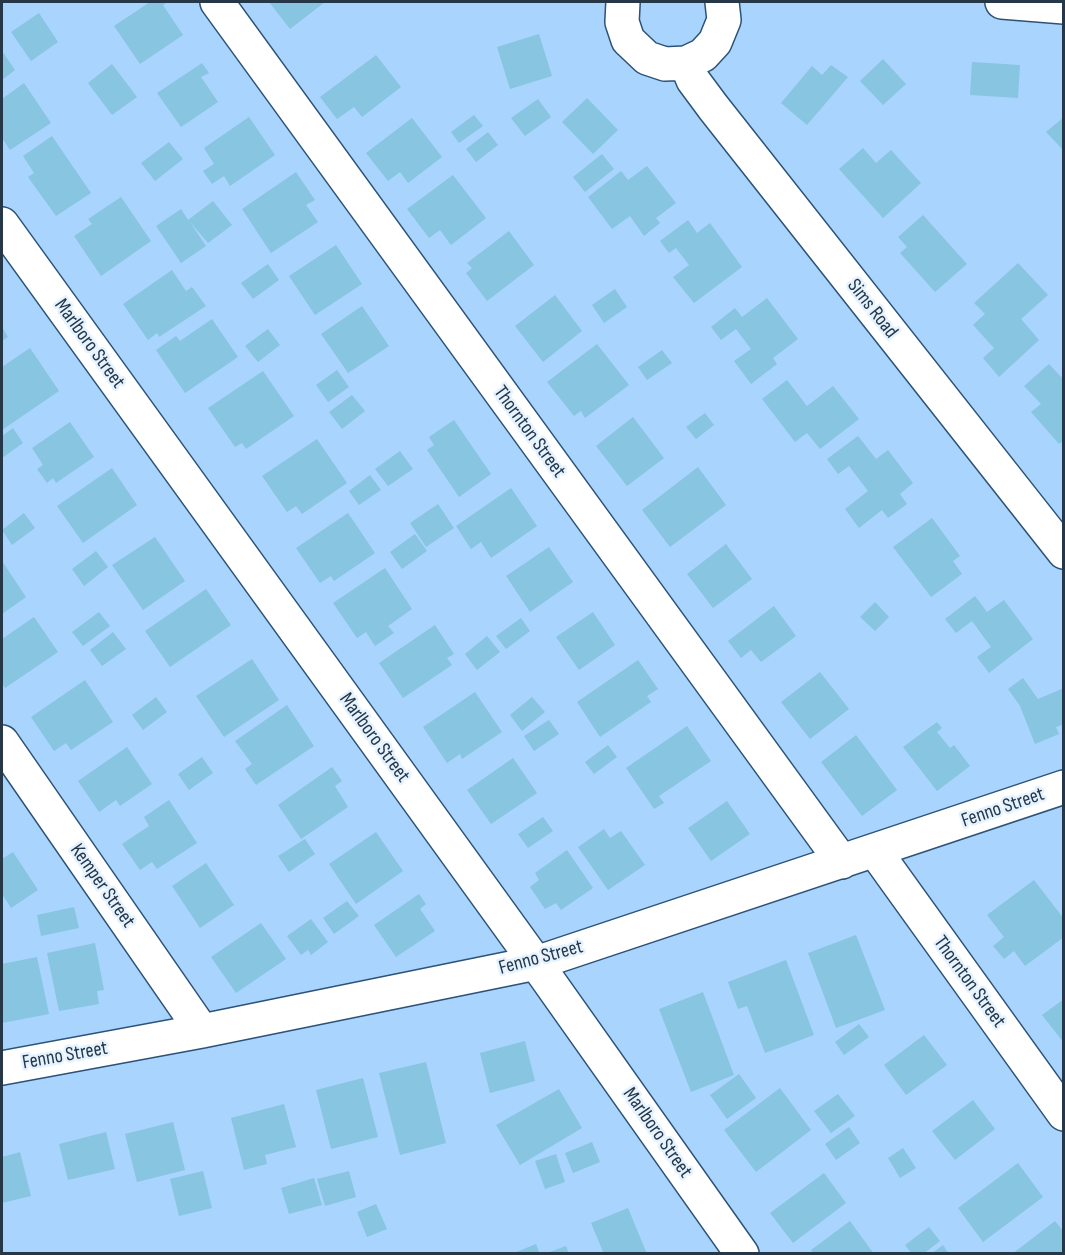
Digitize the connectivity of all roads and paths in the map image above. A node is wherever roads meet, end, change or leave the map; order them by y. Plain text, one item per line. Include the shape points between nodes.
1 (217, 2) edge
2 (623, 2) edge
3 (722, 2) edge
4 (1002, 2) edge
5 (1064, 7) edge
6 (686, 63) junction
7 (2, 224) edge
8 (1064, 552) edge
9 (2, 742) edge
10 (1064, 787) edge
11 (875, 851) junction
12 (842, 862) junction
13 (536, 963) junction
14 (202, 1031) junction
15 (2, 1068) edge
16 (1064, 1114) edge
17 (742, 1254) edge

1 - 12 street, Thornton Street
2 - 6 street via 622,22 628,40 647,58 665,64
3 - 6 street via 724,20 715,42 703,55
4 - 5 street
6 - 8 street, Sims Road via 713,107
7 - 13 street, Marlboro Street
9 - 14 street, Kemper Street
10 - 11 street, Fenno Street
11 - 12 street, Fenno Street
11 - 16 street, Thornton Street
12 - 13 street, Fenno Street
13 - 14 street, Fenno Street
13 - 17 street, Marlboro Street
14 - 15 street, Fenno Street

